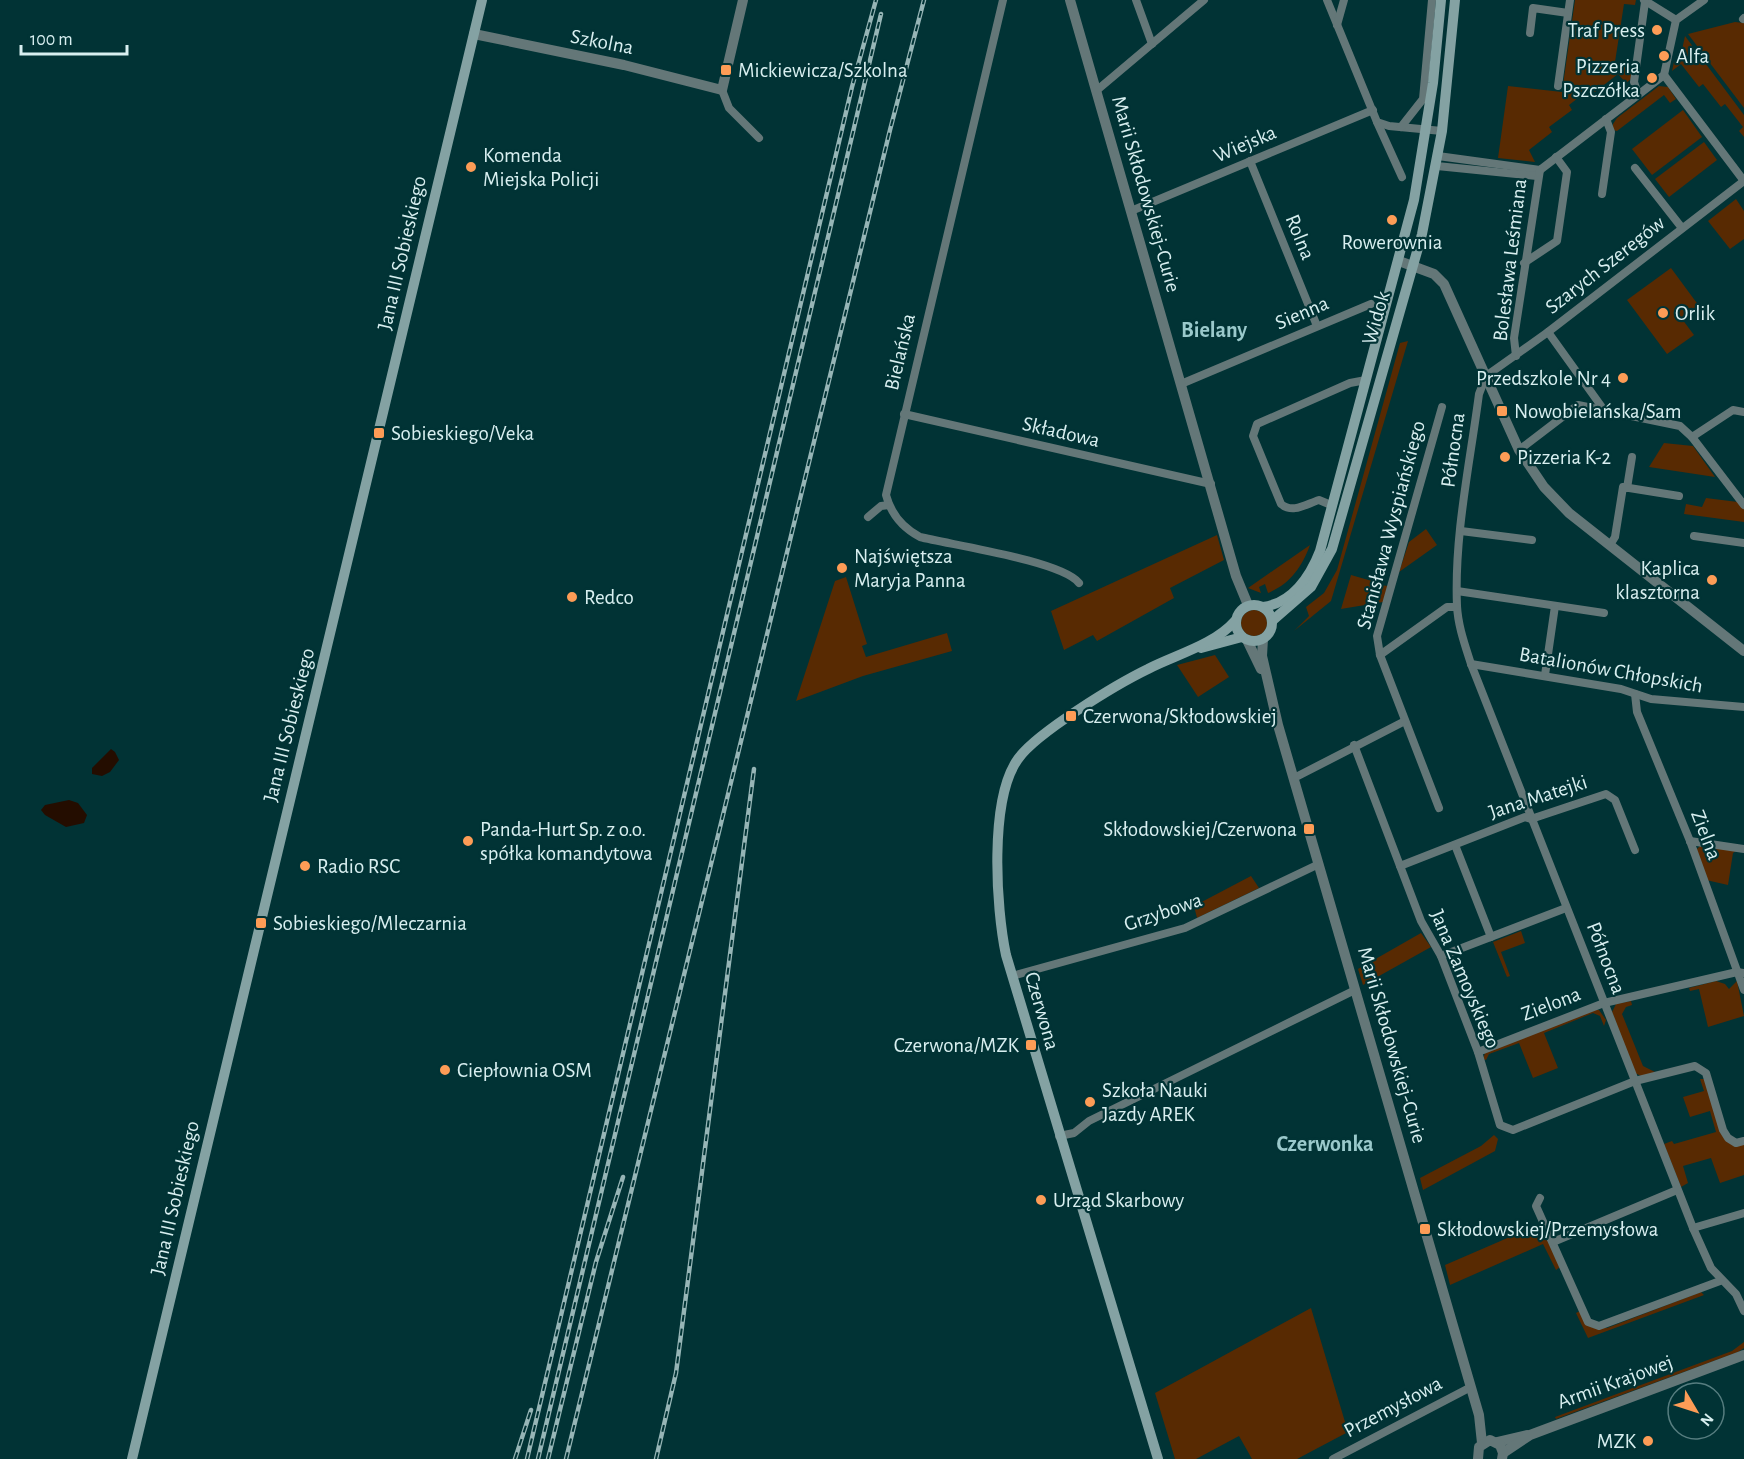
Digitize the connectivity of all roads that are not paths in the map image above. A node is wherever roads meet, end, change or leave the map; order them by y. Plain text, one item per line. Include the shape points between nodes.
1 (482, 0) edge
2 (743, 0) edge
3 (1003, 0) edge
4 (1070, 0) edge
5 (1136, 0) edge
6 (1204, 0) edge
7 (1327, 0) edge
8 (1344, 0) edge
9 (1432, 0) edge
10 (1441, 0) edge
11 (1455, 0) edge
12 (1570, 0) edge
13 (1704, 0) edge
14 (1644, 1) edge
15 (1568, 13) junction
16 (1676, 20) junction
17 (1337, 26) junction
18 (1530, 33) dead end
19 (474, 34) junction
20 (1152, 44) junction
21 (1664, 75) junction
22 (1558, 86) dead end
23 (722, 90) junction
24 (1096, 91) junction
25 (1638, 94) junction
26 (1373, 110) junction
27 (1606, 119) junction
28 (1377, 122) junction
29 (1401, 127) junction
30 (1426, 129) junction
31 (1442, 131) junction
32 (759, 138) dead end
33 (1556, 157) junction
34 (1250, 161) junction
35 (1437, 161) junction
36 (1635, 168) dead end
37 (1539, 173) junction
38 (1402, 177) dead end
39 (1744, 181) edge
40 (1602, 194) dead end
41 (1131, 211) junction
42 (1682, 228) junction
43 (1399, 261) junction
44 (1524, 263) junction
45 (1412, 265) junction
46 (1371, 304) dead end
47 (1317, 326) junction
48 (1548, 332) junction
49 (1516, 356) junction
50 (1486, 376) junction
51 (1366, 380) junction
52 (1181, 384) junction
53 (1442, 407) dead end
54 (1604, 410) junction
55 (1744, 412) edge
56 (904, 414) junction
57 (1692, 437) junction
58 (1519, 450) junction
59 (1632, 458) dead end
60 (1211, 484) junction
61 (1627, 488) junction
62 (1679, 496) dead end
63 (889, 505) junction
64 (1331, 505) junction
65 (1744, 505) edge
66 (868, 517) dead end
67 (1461, 531) junction
68 (1694, 536) dead end
69 (1532, 540) dead end
70 (1744, 543) edge
71 (1610, 545) junction
72 (1079, 583) dead end
73 (1457, 591) junction
74 (1248, 605) junction
75 (1556, 606) junction
76 (1263, 607) junction
77 (1457, 607) junction
78 (1604, 613) dead end
79 (1235, 621) junction
80 (1272, 621) junction
81 (1244, 639) junction
82 (1263, 639) junction
83 (1744, 651) edge
84 (1184, 652) junction
85 (1380, 655) junction
86 (1471, 664) junction
87 (1545, 675) junction
88 (1268, 686) junction
89 (1635, 694) junction
90 (1744, 707) edge
91 (1405, 721) junction
92 (1354, 745) junction
93 (1294, 778) junction
94 (1439, 808) dead end
95 (1531, 819) junction
96 (1690, 841) junction
97 (1455, 845) junction
98 (1744, 849) edge
99 (1635, 850) dead end
100 (1319, 864) junction
101 (1400, 866) junction
102 (1566, 908) junction
103 (1491, 937) junction
104 (1441, 956) junction
105 (1741, 972) edge
106 (1012, 976) junction
107 (1355, 990) junction
108 (1744, 990) edge
109 (1604, 1003) junction
110 (1478, 1052) junction
111 (1635, 1080) junction
112 (1059, 1136) junction
113 (1744, 1141) edge
114 (1677, 1190) junction
115 (1540, 1198) dead end
116 (1744, 1213) edge
117 (1693, 1228) junction
118 (1553, 1242) junction
119 (1720, 1281) junction
120 (1744, 1311) edge
121 (1744, 1355) edge
122 (1471, 1387) junction
123 (1530, 1435) junction
124 (1491, 1442) junction
125 (1503, 1456) edge
126 (132, 1459) edge
127 (1158, 1459) edge
128 (1334, 1459) edge
129 (1478, 1459) edge

1 - 19 main road, Jana III Sobieskiego
2 - 23 street
3 - 56 street, Bielańska
4 - 24 street, Marii Skłodowskiej-Curie
5 - 20 street
6 - 20 street
7 - 17 street
8 - 17 street
9 - 29 street via 1423,99
10 - 30 main road, Widok
11 - 31 main road, Widok
12 - 15 street
13 - 16 street
14 - 16 street
14 - 25 street via 1634,82
15 - 18 street via 1533,8
15 - 22 street
16 - 21 street
17 - 26 street
19 - 23 street, Szkolna
19 - 126 main road, Jana III Sobieskiego
20 - 24 street
21 - 25 street
21 - 39 street
23 - 32 street via 729,108
24 - 41 street, Marii Skłodowskiej-Curie
25 - 27 street
26 - 28 street
26 - 34 street, Wiejska
27 - 33 street
27 - 40 street via 1611,132
28 - 29 street
28 - 38 street
29 - 30 street
30 - 31 street
30 - 43 main road, Widok
31 - 35 main road, Widok
33 - 37 street
33 - 44 street via 1568,172 1557,241
34 - 41 street, Wiejska
34 - 47 street, Rolna
35 - 37 street
35 - 45 main road, Widok
36 - 42 street
37 - 44 street, Bolesława Leśmiana
39 - 42 street, Szarych Szeregów
41 - 52 street, Marii Skłodowskiej-Curie
42 - 48 street, Szarych Szeregów
43 - 45 street
43 - 51 main road, Widok
44 - 49 street, Bolesława Leśmiana via 1514,338
45 - 50 street via 1434,274 1444,284
45 - 80 main road, Widok via 1332,549 1316,581
46 - 47 street, Sienna
47 - 52 street, Sienna
48 - 49 street, Szarych Szeregów
48 - 54 street
49 - 50 street, Szarych Szeregów
50 - 58 street
50 - 67 street, Północna via 1479,394
51 - 64 main road, Widok
51 - 64 street via 1350,383 1267,419 1253,429 1281,504 1296,509 1319,500
52 - 60 street, Marii Skłodowskiej-Curie
53 - 85 street, Stanisława Wyspiańskiego via 1377,636
54 - 57 street via 1680,426
54 - 58 street via 1578,405
55 - 57 street via 1733,410
56 - 60 street, Składowa
56 - 63 street, Bielańska via 886,495
57 - 65 street
58 - 71 street via 1552,496
59 - 61 street
60 - 74 street, Marii Skłodowskiej-Curie
61 - 62 street
61 - 71 street via 1623,487 1615,537
63 - 66 street via 881,506
63 - 72 street via 909,531 920,537 1051,566 1074,576
64 - 76 main road, Widok via 1320,551 1310,572 1286,599
67 - 69 street
67 - 73 street, Północna
68 - 70 street
71 - 83 street
73 - 75 street
73 - 77 street, Północna
74 - 76 main road
74 - 79 main road
75 - 78 street
75 - 87 street
76 - 80 main road
77 - 85 street via 1447,607
77 - 86 street, Północna
79 - 81 main road
79 - 84 main road, Czerwona via 1222,633
80 - 82 main road
81 - 82 main road
81 - 84 main road, Czerwona
81 - 88 street, Marii Skłodowskiej-Curie
82 - 88 street, Marii Skłodowskiej-Curie
84 - 106 main road, Czerwona via 1143,671 1048,731 1026,749 1011,770 996,870 999,916
85 - 91 street, Stanisława Wyspiańskiego
86 - 87 street, Batalionów Chłopskich
86 - 95 street, Północna
87 - 89 street, Batalionów Chłopskich
88 - 93 street, Marii Skłodowskiej-Curie
89 - 90 street, Batalionów Chłopskich
89 - 96 street, Zielna via 1637,712
91 - 92 street
91 - 94 street, Stanisława Wyspiańskiego
92 - 93 street
92 - 101 street, Jana Zamoyskiego
93 - 100 street, Marii Skłodowskiej-Curie
95 - 97 street, Jana Matejki via 1525,817
95 - 99 street, Jana Matejki via 1607,794 1616,801
95 - 102 street, Północna
96 - 98 street
96 - 105 street, Zielna
97 - 101 street, Jana Matejki
97 - 103 street
100 - 106 street, Grzybowa via 1185,928
100 - 107 street, Marii Skłodowskiej-Curie
101 - 104 street, Jana Zamoyskiego via 1421,921
102 - 103 street
102 - 109 street, Północna
103 - 104 street
104 - 110 street, Jana Zamoyskiego
105 - 108 street, Zielna
105 - 109 street, Zielona
106 - 112 main road, Czerwona
107 - 112 street via 1089,1121 1074,1133
107 - 122 street, Marii Skłodowskiej-Curie
109 - 110 street, Zielona
109 - 111 street, Północna
110 - 111 street, Jana Zamoyskiego via 1500,1125 1513,1130
111 - 113 street via 1700,1068 1706,1073 1725,1136 1736,1143
111 - 114 street, Północna
112 - 127 main road, Czerwona
114 - 117 street, Północna
114 - 118 street
115 - 118 street via 1536,1206
116 - 117 street
117 - 119 street, Północna
118 - 119 street via 1588,1322 1594,1325
119 - 120 street, Północna via 1736,1294
121 - 123 street, Armii Krajowej
122 - 124 street, Marii Skłodowskiej-Curie
122 - 128 street, Przemysłowa
123 - 124 street
123 - 125 street, Armii Krajowej
124 - 125 street
124 - 129 street via 1478,1450

